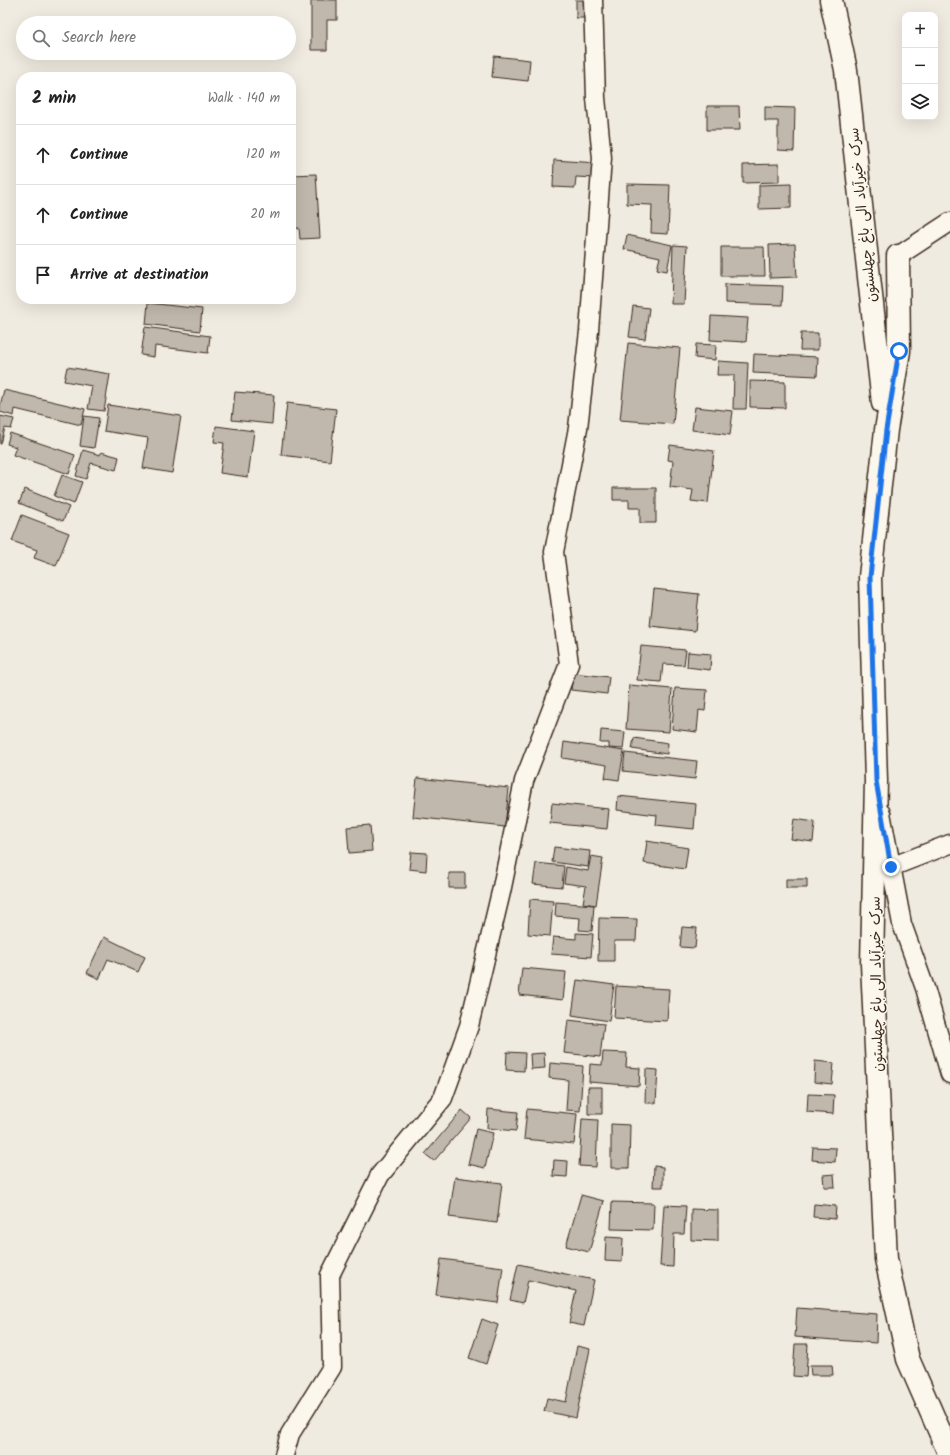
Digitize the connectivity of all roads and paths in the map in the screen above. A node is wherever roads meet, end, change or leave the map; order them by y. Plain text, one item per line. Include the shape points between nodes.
1 (593, 0) edge
2 (831, 0) edge
3 (950, 222) edge
4 (898, 256) joint
5 (886, 430) junction
6 (876, 781) junction
7 (950, 844) edge
8 (891, 867) junction
9 (950, 1074) edge
10 (284, 1455) edge
11 (950, 1455) edge

1 - 10 street via 596,98 602,158 589,330 578,428 554,552 568,664 524,781 470,1026 443,1098 380,1175 330,1275 332,1368 290,1434
2 - 5 street, سرک خیرآباد الی باغ چهلستون via 846,70
3 - 4 street
4 - 5 street, سرک خیرآباد الی باغ چهلستون via 899,351
5 - 6 street, سرک خیرآباد الی باغ چهلستون via 870,577
6 - 8 street
6 - 11 street, سرک خیرآباد الی باغ چهلستون via 872,964 886,1259 908,1359
7 - 8 street
8 - 9 street via 902,924 925,988

